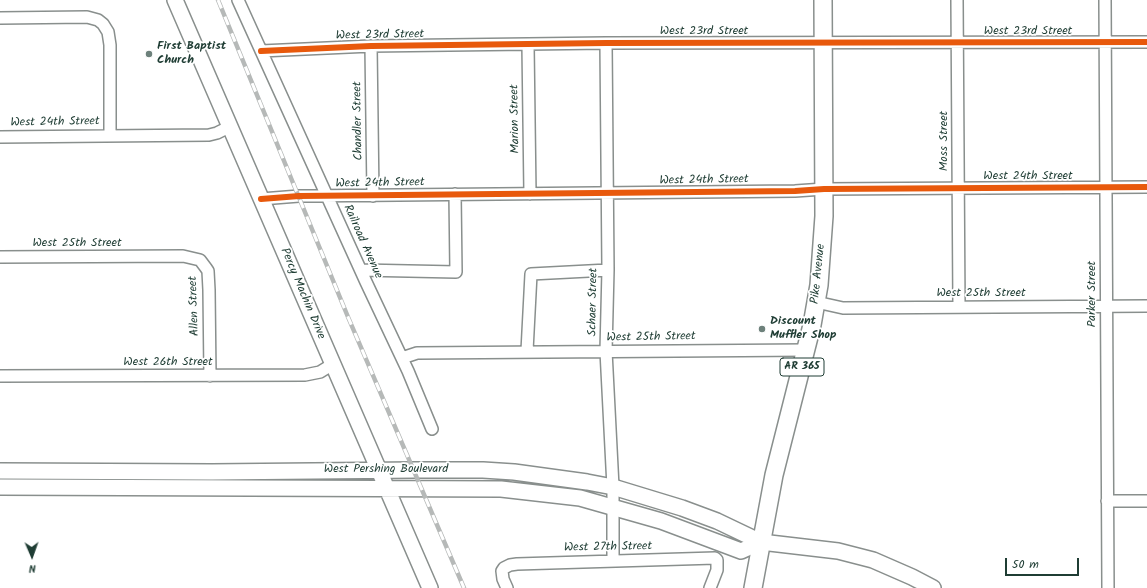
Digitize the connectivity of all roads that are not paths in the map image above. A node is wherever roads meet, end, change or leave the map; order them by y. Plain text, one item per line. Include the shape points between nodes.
1 (175, 0) edge
2 (238, 0) edge
3 (823, 0) edge
4 (957, 0) edge
5 (1105, 0) edge
6 (0, 18) edge
7 (1147, 42) edge
8 (606, 43) junction
9 (957, 43) junction
10 (1105, 43) junction
11 (823, 44) junction
12 (528, 45) junction
13 (371, 46) junction
14 (261, 51) junction
15 (229, 127) junction
16 (110, 136) junction
17 (0, 137) edge
18 (1105, 187) junction
19 (1147, 187) edge
20 (958, 188) junction
21 (824, 189) junction
22 (607, 193) junction
23 (455, 194) junction
24 (530, 194) junction
25 (326, 196) junction
26 (373, 196) junction
27 (261, 199) junction
28 (154, 256) joint
29 (0, 257) edge
30 (361, 270) junction
31 (608, 270) junction
32 (816, 302) junction
33 (1147, 306) edge
34 (959, 307) junction
35 (1106, 307) junction
36 (806, 350) junction
37 (527, 351) junction
38 (606, 351) junction
39 (402, 358) junction
40 (333, 364) junction
41 (0, 376) edge
42 (210, 376) junction
43 (432, 429) dead end
44 (380, 470) junction
45 (0, 471) edge
46 (0, 487) edge
47 (613, 487) junction
48 (387, 488) junction
49 (1107, 501) junction
50 (1147, 501) edge
51 (612, 507) junction
52 (761, 542) junction
53 (613, 561) junction
54 (922, 585) edge
55 (430, 588) edge
56 (507, 588) edge
57 (710, 588) edge
58 (753, 588) edge
59 (933, 588) edge
60 (1108, 588) edge

1 - 15 main road, Percy Machin Drive
2 - 14 street, Railroad Avenue
3 - 11 main road, Pike Avenue / AR 365
4 - 9 street, Moss Street
5 - 10 street, Parker Street
6 - 16 street via 88,17 103,24 108,32 110,45
7 - 10 street, West 23rd Street
8 - 11 street, West 23rd Street
8 - 12 street, West 23rd Street
8 - 22 street, Schaer Street
9 - 10 street, West 23rd Street
9 - 11 street, West 23rd Street
9 - 20 street, Moss Street
10 - 18 street, Parker Street
11 - 21 main road, Pike Avenue / AR 365
12 - 13 street, West 23rd Street
12 - 24 street, Marion Street
13 - 14 street, West 23rd Street
13 - 26 street, Chandler Street
14 - 25 street, Railroad Avenue
15 - 16 street, West 24th Street via 209,135
15 - 27 main road, Percy Machin Drive
16 - 17 street, West 24th Street
18 - 19 street, West 24th Street
18 - 20 street, West 24th Street
18 - 35 street, Parker Street
20 - 21 street, West 24th Street
20 - 34 street, Moss Street
21 - 22 street, West 24th Street
21 - 32 main road, Pike Avenue / AR 365 via 822,251
22 - 24 street, West 24th Street
22 - 31 street, Schaer Street
23 - 24 street, West 24th Street
23 - 26 street, West 24th Street
23 - 30 street via 456,272
25 - 26 street, West 24th Street
25 - 27 street, West 24th Street
25 - 30 street, Railroad Avenue
27 - 40 main road, Percy Machin Drive
28 - 29 street, West 25th Street
28 - 42 street, Allen Street via 188,256 200,260 206,268 209,290
30 - 39 street, Railroad Avenue
31 - 37 street via 531,274
31 - 38 street, Schaer Street
32 - 34 street, West 25th Street via 843,308
32 - 36 main road, Pike Avenue / AR 365
33 - 35 street, West 25th Street
34 - 35 street, West 25th Street
35 - 49 street, Parker Street
36 - 38 street, West 25th Street
36 - 52 main road, Pike Avenue / AR 365 via 774,475
37 - 38 street, West 25th Street
37 - 39 street, West 25th Street via 417,353
38 - 47 street, Schaer Street
39 - 43 street, Railroad Avenue
40 - 42 street, West 26th Street via 320,372 305,375
40 - 44 main road, Percy Machin Drive
41 - 42 street, West 26th Street
44 - 45 main road, West Pershing Boulevard
44 - 47 main road, West Pershing Boulevard via 514,472
44 - 48 main road, Percy Machin Drive
46 - 48 main road, West Pershing Boulevard
47 - 51 street, Schaer Street
47 - 52 main road, West Pershing Boulevard via 717,521
48 - 51 main road, West Pershing Boulevard via 500,489 580,498
48 - 55 main road, Percy Machin Drive
49 - 50 street
49 - 60 street, Parker Street
51 - 52 main road, West Pershing Boulevard via 662,521 741,551
51 - 53 street, Schaer Street
52 - 54 main road, West Pershing Boulevard via 855,554 885,565
52 - 58 main road, AR 365
53 - 56 street, West 27th Street via 510,565 502,571
53 - 57 street, West 27th Street via 715,558 717,570
54 - 59 main road, West Pershing Boulevard

